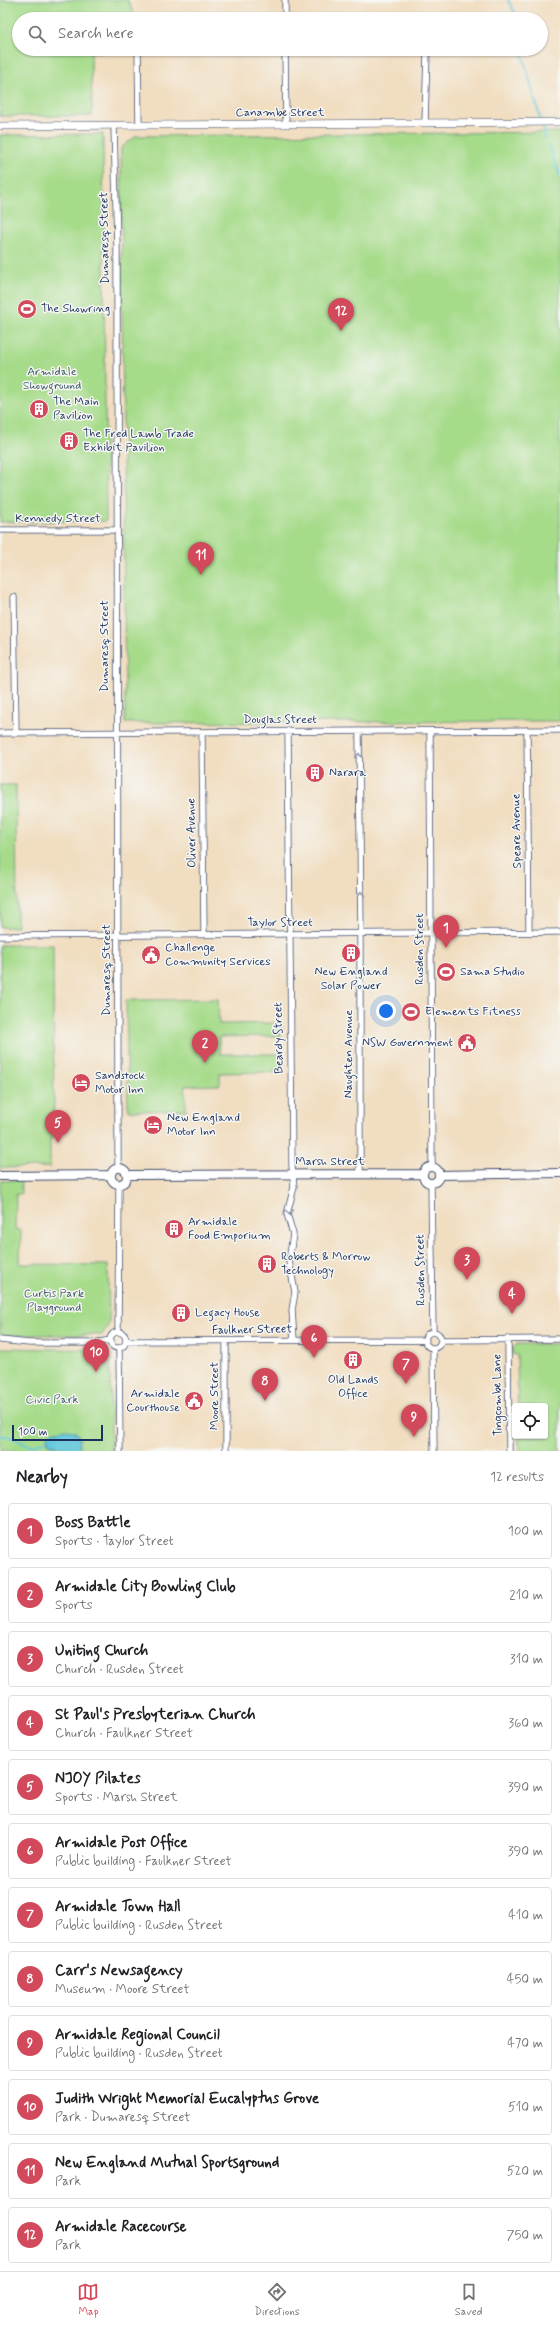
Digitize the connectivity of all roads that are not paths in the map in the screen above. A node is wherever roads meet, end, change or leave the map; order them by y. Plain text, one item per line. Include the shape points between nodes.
1 (285, 0) edge
2 (285, 12) edge
3 (138, 56) edge
4 (285, 56) edge
5 (427, 56) edge
6 (560, 122) edge
7 (425, 123) junction
8 (286, 124) junction
9 (114, 125) junction
10 (139, 125) junction
11 (0, 126) edge
12 (0, 530) edge
13 (116, 530) junction
14 (14, 597) dead end
15 (430, 730) junction
16 (527, 730) junction
17 (560, 730) edge
18 (288, 731) junction
19 (359, 731) junction
20 (202, 732) junction
21 (0, 733) edge
22 (16, 733) junction
23 (116, 733) junction
24 (529, 932) junction
25 (560, 932) edge
26 (204, 933) junction
27 (361, 933) junction
28 (430, 933) junction
29 (289, 934) junction
30 (0, 936) edge
31 (118, 936) junction
32 (118, 1167) junction
33 (432, 1167) junction
34 (560, 1173) edge
35 (293, 1174) junction
36 (360, 1174) junction
37 (422, 1174) junction
38 (110, 1175) junction
39 (127, 1175) junction
40 (439, 1175) junction
41 (0, 1176) edge
42 (431, 1183) junction
43 (119, 1184) junction
44 (118, 1332) junction
45 (433, 1332) junction
46 (508, 1339) junction
47 (560, 1339) edge
48 (0, 1340) edge
49 (110, 1340) junction
50 (294, 1340) junction
51 (426, 1340) junction
52 (441, 1340) junction
53 (126, 1341) junction
54 (226, 1341) junction
55 (119, 1348) junction
56 (433, 1348) junction
57 (120, 1451) edge
58 (226, 1451) edge
59 (434, 1451) edge
60 (509, 1451) edge

1 - 2 street
3 - 10 street
4 - 8 street
5 - 7 street
6 - 7 street, Canambe Street
7 - 8 street, Canambe Street
8 - 10 street, Canambe Street
9 - 10 street, Canambe Street
9 - 11 street, Canambe Street
9 - 13 street, Dumaresq Street via 117,246
12 - 13 street, Kennedy Street
13 - 23 street, Dumaresq Street
14 - 22 street
15 - 16 street, Douglas Street
15 - 19 street, Douglas Street
15 - 28 street, Rusden Street
16 - 17 street, Douglas Street
16 - 24 street, Speare Avenue
18 - 19 street, Douglas Street
18 - 20 street, Douglas Street
18 - 29 street, Beardy Street
27 -> 19 street, Naughten Avenue
20 - 23 street, Douglas Street
20 - 26 street, Oliver Avenue
21 - 22 street, Douglas Street
22 - 23 street, Douglas Street
23 - 31 street, Dumaresq Street
24 - 25 street, Taylor Street
24 - 28 street, Taylor Street
26 - 29 street, Taylor Street
26 - 31 street, Taylor Street
27 - 28 street, Taylor Street
27 - 29 street, Taylor Street
27 - 36 street, Naughten Avenue
28 - 33 street, Rusden Street
29 - 35 street, Beardy Street
30 - 31 street, Taylor Street
31 - 32 street, Dumaresq Street
32 - 38 main road
32 - 39 main road via 123,1168
33 - 37 main road via 425,1169
33 - 40 main road via 437,1169
34 - 40 main road
35 - 36 main road, Marsh Street
35 - 39 main road, Marsh Street
35 -> 50 street, Beardy Street via 294,1187 288,1214 293,1234 289,1261 295,1292 292,1310
36 - 37 main road, Marsh Street
37 - 42 main road via 424,1180
38 - 41 main road
38 - 43 main road via 112,1180
39 - 43 main road via 125,1181
40 - 42 main road via 437,1180
42 - 45 street, Rusden Street
43 - 44 street
44 - 49 street via 113,1334
44 - 53 street via 124,1334
45 - 51 street
45 - 52 street via 438,1334
46 - 47 street
46 - 52 street
46 - 60 street, Tingcombe Lane
48 - 49 street via 29,1343
49 - 55 street via 113,1346
50 - 51 street, Faulkner Street
50 - 54 street, Faulkner Street
51 - 56 street via 428,1346
52 - 56 street via 440,1345
53 - 54 street, Faulkner Street
53 - 55 street via 124,1346
54 - 58 street, Moore Street
55 - 57 street
56 - 59 street

